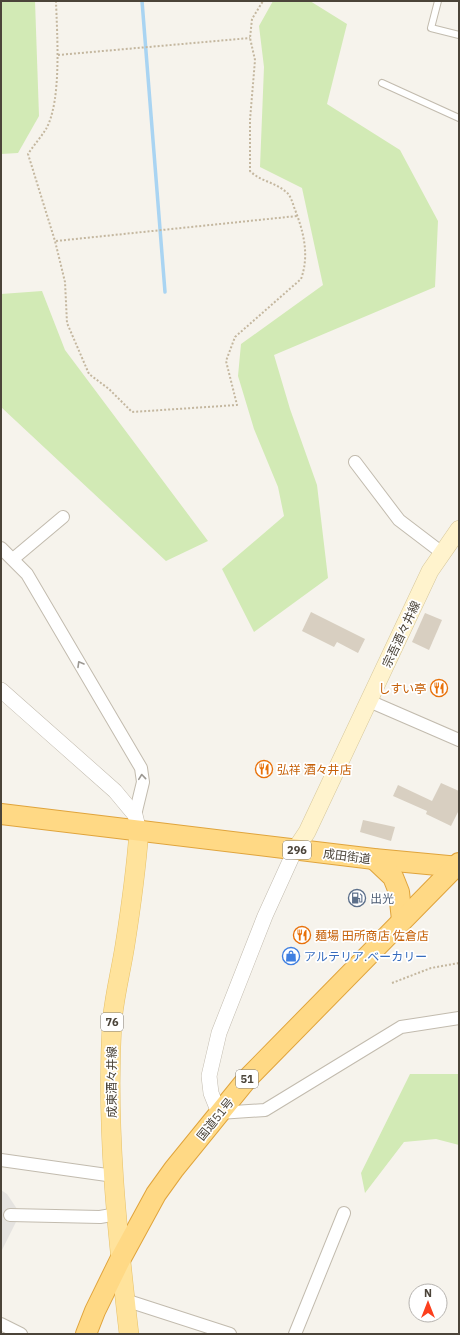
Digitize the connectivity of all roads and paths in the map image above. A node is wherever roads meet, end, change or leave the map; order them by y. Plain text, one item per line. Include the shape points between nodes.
1 (56, 1) edge
2 (263, 1) edge
3 (438, 1) edge
4 (459, 35) edge
5 (250, 38) junction
6 (58, 55) junction
7 (382, 83) dead end
8 (459, 118) edge
9 (297, 216) junction
10 (55, 241) junction
11 (355, 462) dead end
12 (63, 517) dead end
13 (459, 530) edge
14 (1, 548) edge
15 (441, 552) junction
16 (13, 558) junction
17 (1, 690) edge
18 (369, 701) junction
19 (459, 740) edge
20 (1, 814) edge
21 (137, 823) junction
22 (295, 850) junction
23 (374, 859) junction
24 (458, 866) edge
25 (402, 920) junction
26 (459, 963) edge
27 (392, 983) dead end
28 (459, 1018) edge
29 (219, 1113) junction
30 (1, 1160) edge
31 (114, 1176) junction
32 (344, 1213) dead end
33 (117, 1214) junction
34 (10, 1215) dead end
35 (120, 1260) junction
36 (125, 1300) junction
37 (1, 1324) edge
38 (217, 1332) edge
39 (20, 1334) edge
40 (86, 1334) edge
41 (129, 1334) edge
42 (230, 1334) edge
43 (295, 1334) edge

1 - 6 path
2 - 5 path via 252,19
3 - 4 lane via 431,28
5 - 6 path
5 - 9 path via 255,60 250,120 250,171 256,177 285,191 290,196
6 - 10 path via 54,99 46,128 28,154
7 - 8 lane
9 - 10 path
9 - 10 path via 302,226 306,255 302,279 235,336 226,361 238,404 132,412 109,389 89,374 67,323 65,282
11 - 15 street via 399,520
12 - 16 street
13 - 15 main road, 宗吾酒々井線
14 - 16 street
15 - 18 main road, 宗吾酒々井線
21 -> 16 street via 144,782 141,768 27,574
17 - 21 street via 115,791
18 - 19 street
18 - 22 main road, 宗吾酒々井線 via 307,832
20 - 21 highway, 成田街道 / 296
21 - 22 highway, 成田街道 / 296
21 - 31 main road, 成東酒々井線 / 76 via 134,888 112,1020 110,1118
22 - 23 highway, 成田街道 / 296
22 - 29 street via 265,916 219,1034 209,1076 211,1093
23 - 24 highway, 成田街道 / 296
23 - 25 highway via 393,877 399,892
24 - 25 highway, 国道51号 / 51
25 - 29 highway, 国道51号 / 51 via 248,1078
26 - 27 path via 431,968
28 - 29 street via 401,1027 265,1110
29 - 35 highway, 国道51号 / 51 via 156,1194
30 - 31 street
31 - 33 main road, 成東酒々井線 / 76
32 - 43 street
33 - 34 street via 100,1217
33 - 35 main road, 成東酒々井線 / 76
35 - 36 main road, 成東酒々井線 / 76
35 - 40 highway, 国道51号 / 51
36 - 38 street
36 - 41 main road, 成東酒々井線 / 76
37 - 39 street
38 - 42 street

